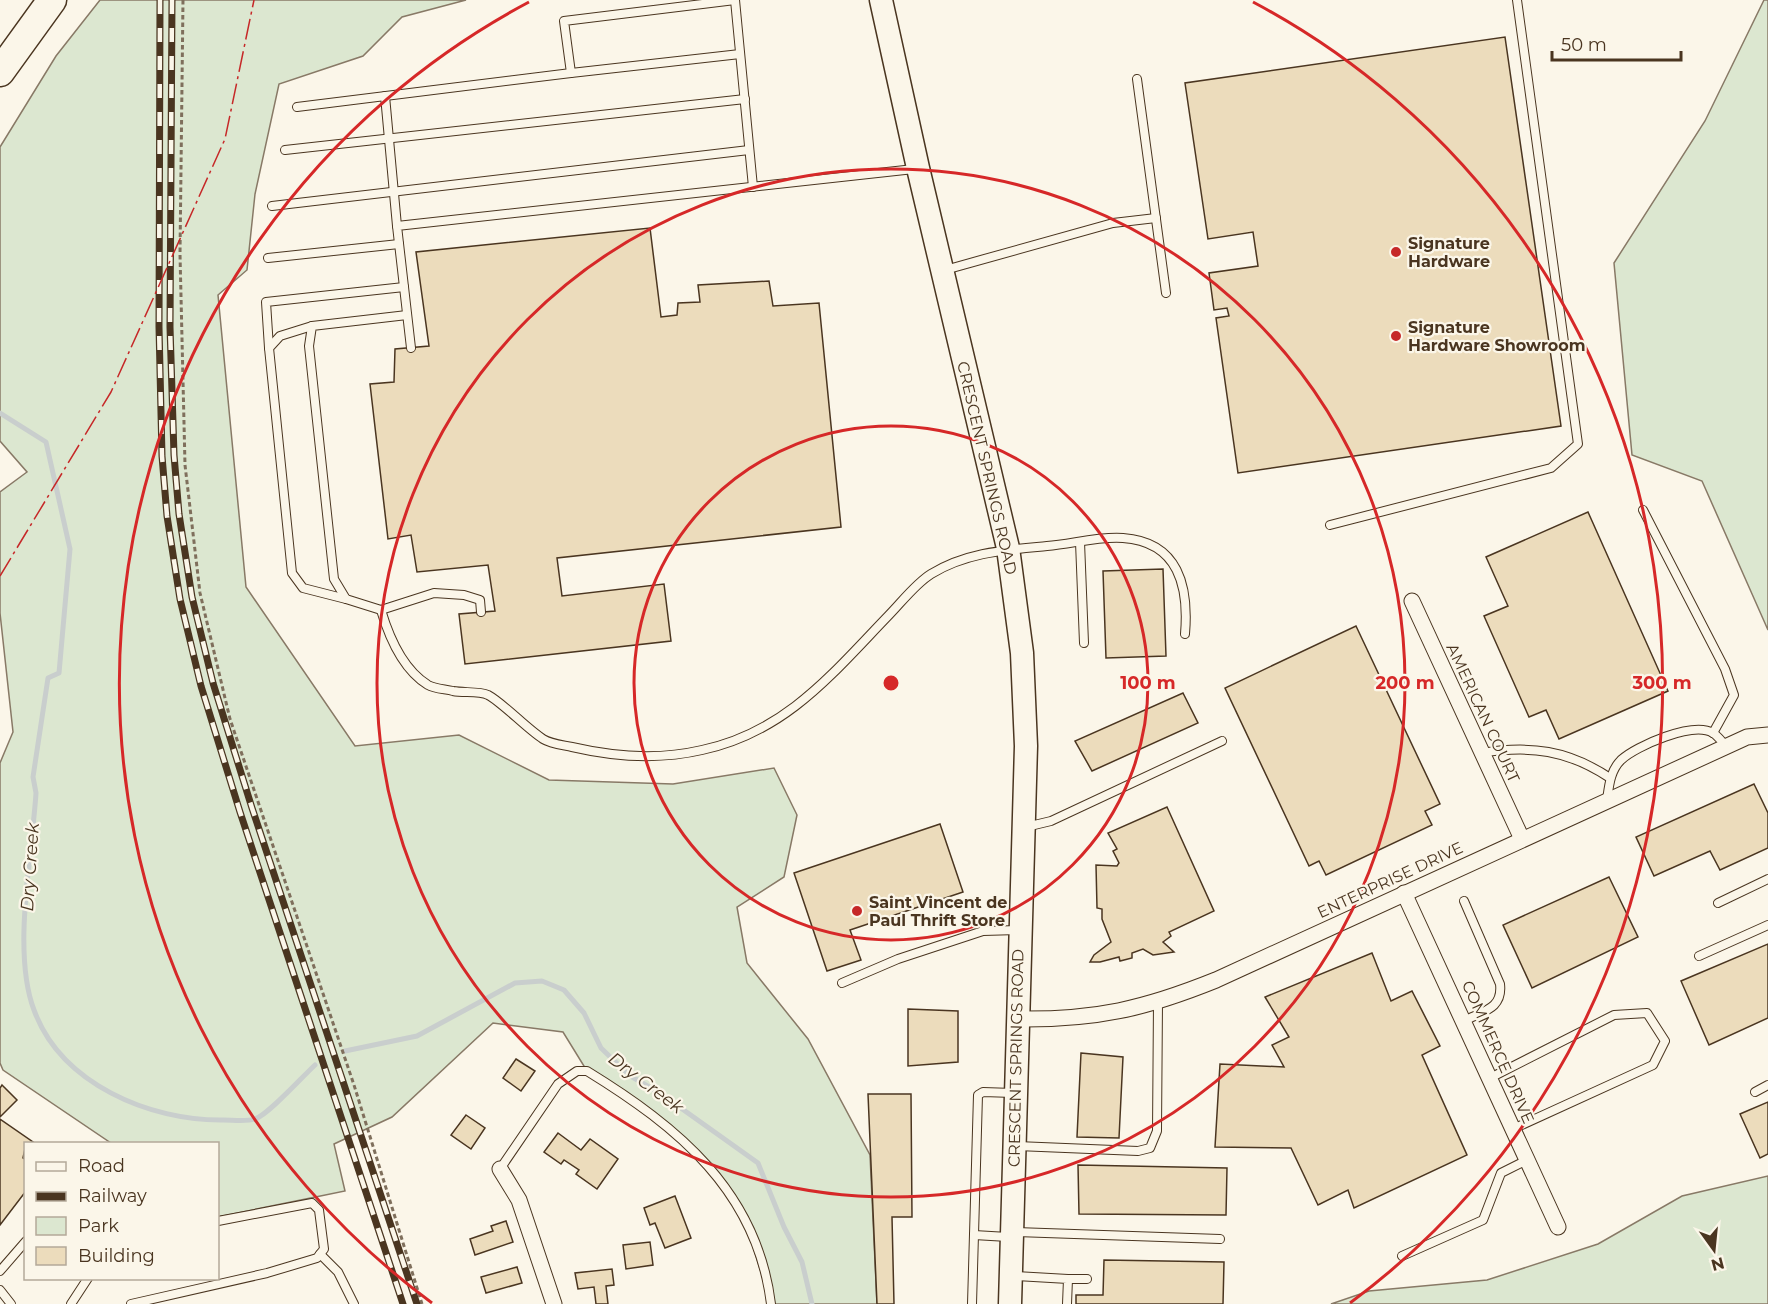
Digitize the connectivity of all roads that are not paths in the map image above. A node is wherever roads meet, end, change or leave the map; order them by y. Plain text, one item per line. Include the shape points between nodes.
1 (52, 0) edge
2 (735, 0) edge
3 (881, 0) edge
4 (1517, 0) edge
5 (740, 54) junction
6 (0, 72) edge
7 (571, 73) junction
8 (1137, 79) dead end
9 (385, 96) junction
10 (745, 99) junction
11 (297, 106) dead end
12 (388, 137) junction
13 (285, 150) dead end
14 (750, 150) junction
15 (918, 168) junction
16 (753, 187) junction
17 (394, 192) junction
18 (272, 206) dead end
19 (1156, 218) junction
20 (397, 226) junction
21 (399, 244) junction
22 (268, 258) dead end
23 (942, 271) junction
24 (404, 287) junction
25 (1166, 293) dead end
26 (407, 315) junction
27 (312, 326) junction
28 (269, 348) junction
29 (411, 348) dead end
30 (1643, 510) dead end
31 (1330, 525) dead end
32 (1080, 542) junction
33 (1008, 548) junction
34 (346, 599) junction
35 (1412, 601) dead end
36 (381, 610) junction
37 (481, 612) dead end
38 (1185, 634) dead end
39 (1084, 643) dead end
40 (1713, 733) junction
41 (1768, 735) edge
42 (1222, 741) dead end
43 (1726, 746) junction
44 (1482, 753) junction
45 (1610, 778) junction
46 (1608, 800) junction
47 (1022, 829) junction
48 (1522, 839) junction
49 (1768, 879) edge
50 (1404, 893) junction
51 (1464, 901) dead end
52 (1718, 903) dead end
53 (1768, 925) edge
54 (1019, 930) junction
55 (1699, 956) dead end
56 (842, 983) dead end
57 (1158, 1002) junction
58 (1017, 1018) junction
59 (1464, 1021) junction
60 (1490, 1078) junction
61 (1768, 1084) edge
62 (1755, 1092) dead end
63 (1015, 1093) junction
64 (1513, 1129) junction
65 (1014, 1145) junction
66 (1527, 1160) junction
67 (500, 1169) joint
68 (219, 1221) edge
69 (1558, 1227) dead end
70 (1012, 1234) junction
71 (974, 1235) junction
72 (1220, 1239) dead end
73 (24, 1243) edge
74 (320, 1254) junction
75 (1402, 1256) dead end
76 (0, 1271) edge
77 (1011, 1276) junction
78 (1068, 1279) junction
79 (1087, 1279) dead end
80 (87, 1280) edge
81 (0, 1290) edge
82 (10, 1304) edge
83 (71, 1304) edge
84 (131, 1304) edge
85 (354, 1304) edge
86 (554, 1304) edge
87 (771, 1304) edge
88 (972, 1304) edge
89 (1010, 1304) edge
90 (1066, 1304) edge

1 - 6 highway
2 - 5 lane
2 - 7 lane via 564,21
3 - 15 main road, CRESCENT SPRINGS ROAD
4 - 31 lane via 1578,444 1551,468
5 - 7 lane
5 - 10 lane
7 - 9 lane
8 - 19 lane
9 - 11 lane
9 - 12 lane
10 - 12 lane
10 - 14 lane
12 - 13 lane
12 - 17 lane
14 - 16 lane
14 - 17 lane
15 - 16 lane
15 - 23 main road, CRESCENT SPRINGS ROAD
16 - 20 lane
17 - 18 lane
17 - 20 lane
19 - 23 lane via 1113,223
19 - 25 lane
20 - 21 lane
21 - 22 lane
21 - 24 lane
23 - 33 main road, CRESCENT SPRINGS ROAD
24 - 26 lane
24 - 28 lane via 266,302
26 - 27 lane
26 - 29 lane
27 - 28 lane via 280,336
27 - 34 lane via 309,346 334,579
28 - 34 lane via 292,573 303,588
30 - 40 lane via 1725,669 1734,695
32 - 33 lane
32 - 38 lane via 1122,538 1145,543 1166,556 1182,578 1187,612
32 - 39 lane
33 - 36 lane via 967,557 927,576 831,677 777,718 743,736 703,750 663,756 630,757 546,741 487,695 430,686 412,672 389,637
33 - 47 main road, CRESCENT SPRINGS ROAD via 1022,653 1026,746
34 - 36 lane
35 - 44 street, AMERICAN COURT
36 - 37 lane via 434,593 480,600
40 - 43 lane
40 - 45 lane via 1693,729 1663,738 1620,761
41 - 43 street, ENTERPRISE DRIVE via 1747,737
42 - 47 lane via 1051,821
43 - 46 street, ENTERPRISE DRIVE
44 - 45 lane via 1539,749 1584,763
44 - 48 street, AMERICAN COURT
45 - 46 lane
46 - 48 street, ENTERPRISE DRIVE
47 - 54 main road, CRESCENT SPRINGS ROAD
48 - 50 street, ENTERPRISE DRIVE
49 - 52 lane
50 - 57 street, ENTERPRISE DRIVE via 1216,980
50 - 59 street, COMMERCE DRIVE
51 - 59 lane via 1502,995 1498,1003
53 - 55 lane
54 - 56 lane via 983,931 898,959
54 - 58 main road, CRESCENT SPRINGS ROAD
57 - 58 street, ENTERPRISE DRIVE via 1090,1017
57 - 65 lane via 1157,1131 1149,1148 1138,1151
58 - 63 main road, CRESCENT SPRINGS ROAD
59 - 60 street, COMMERCE DRIVE
60 - 64 street, COMMERCE DRIVE
60 - 64 lane via 1614,1016 1647,1013 1665,1041 1653,1065
61 - 62 lane
63 - 65 main road, CRESCENT SPRINGS ROAD
63 - 71 lane via 978,1095
64 - 66 street, COMMERCE DRIVE
65 - 70 main road, CRESCENT SPRINGS ROAD
66 - 69 street, COMMERCE DRIVE
66 - 75 lane via 1501,1173 1483,1220
67 - 86 street via 519,1200
67 - 87 lane via 558,1084 577,1071 587,1071 685,1140 719,1176 753,1241
68 - 74 lane via 312,1203 319,1210 323,1230 324,1249
70 - 71 lane
70 - 72 lane
70 - 77 main road, CRESCENT SPRINGS ROAD
71 - 88 lane
73 - 76 lane
74 - 84 lane via 267,1273
74 - 85 lane via 338,1272
77 - 78 lane
77 - 89 main road, CRESCENT SPRINGS ROAD
78 - 79 lane
78 - 90 lane
80 - 83 lane
81 - 82 lane

